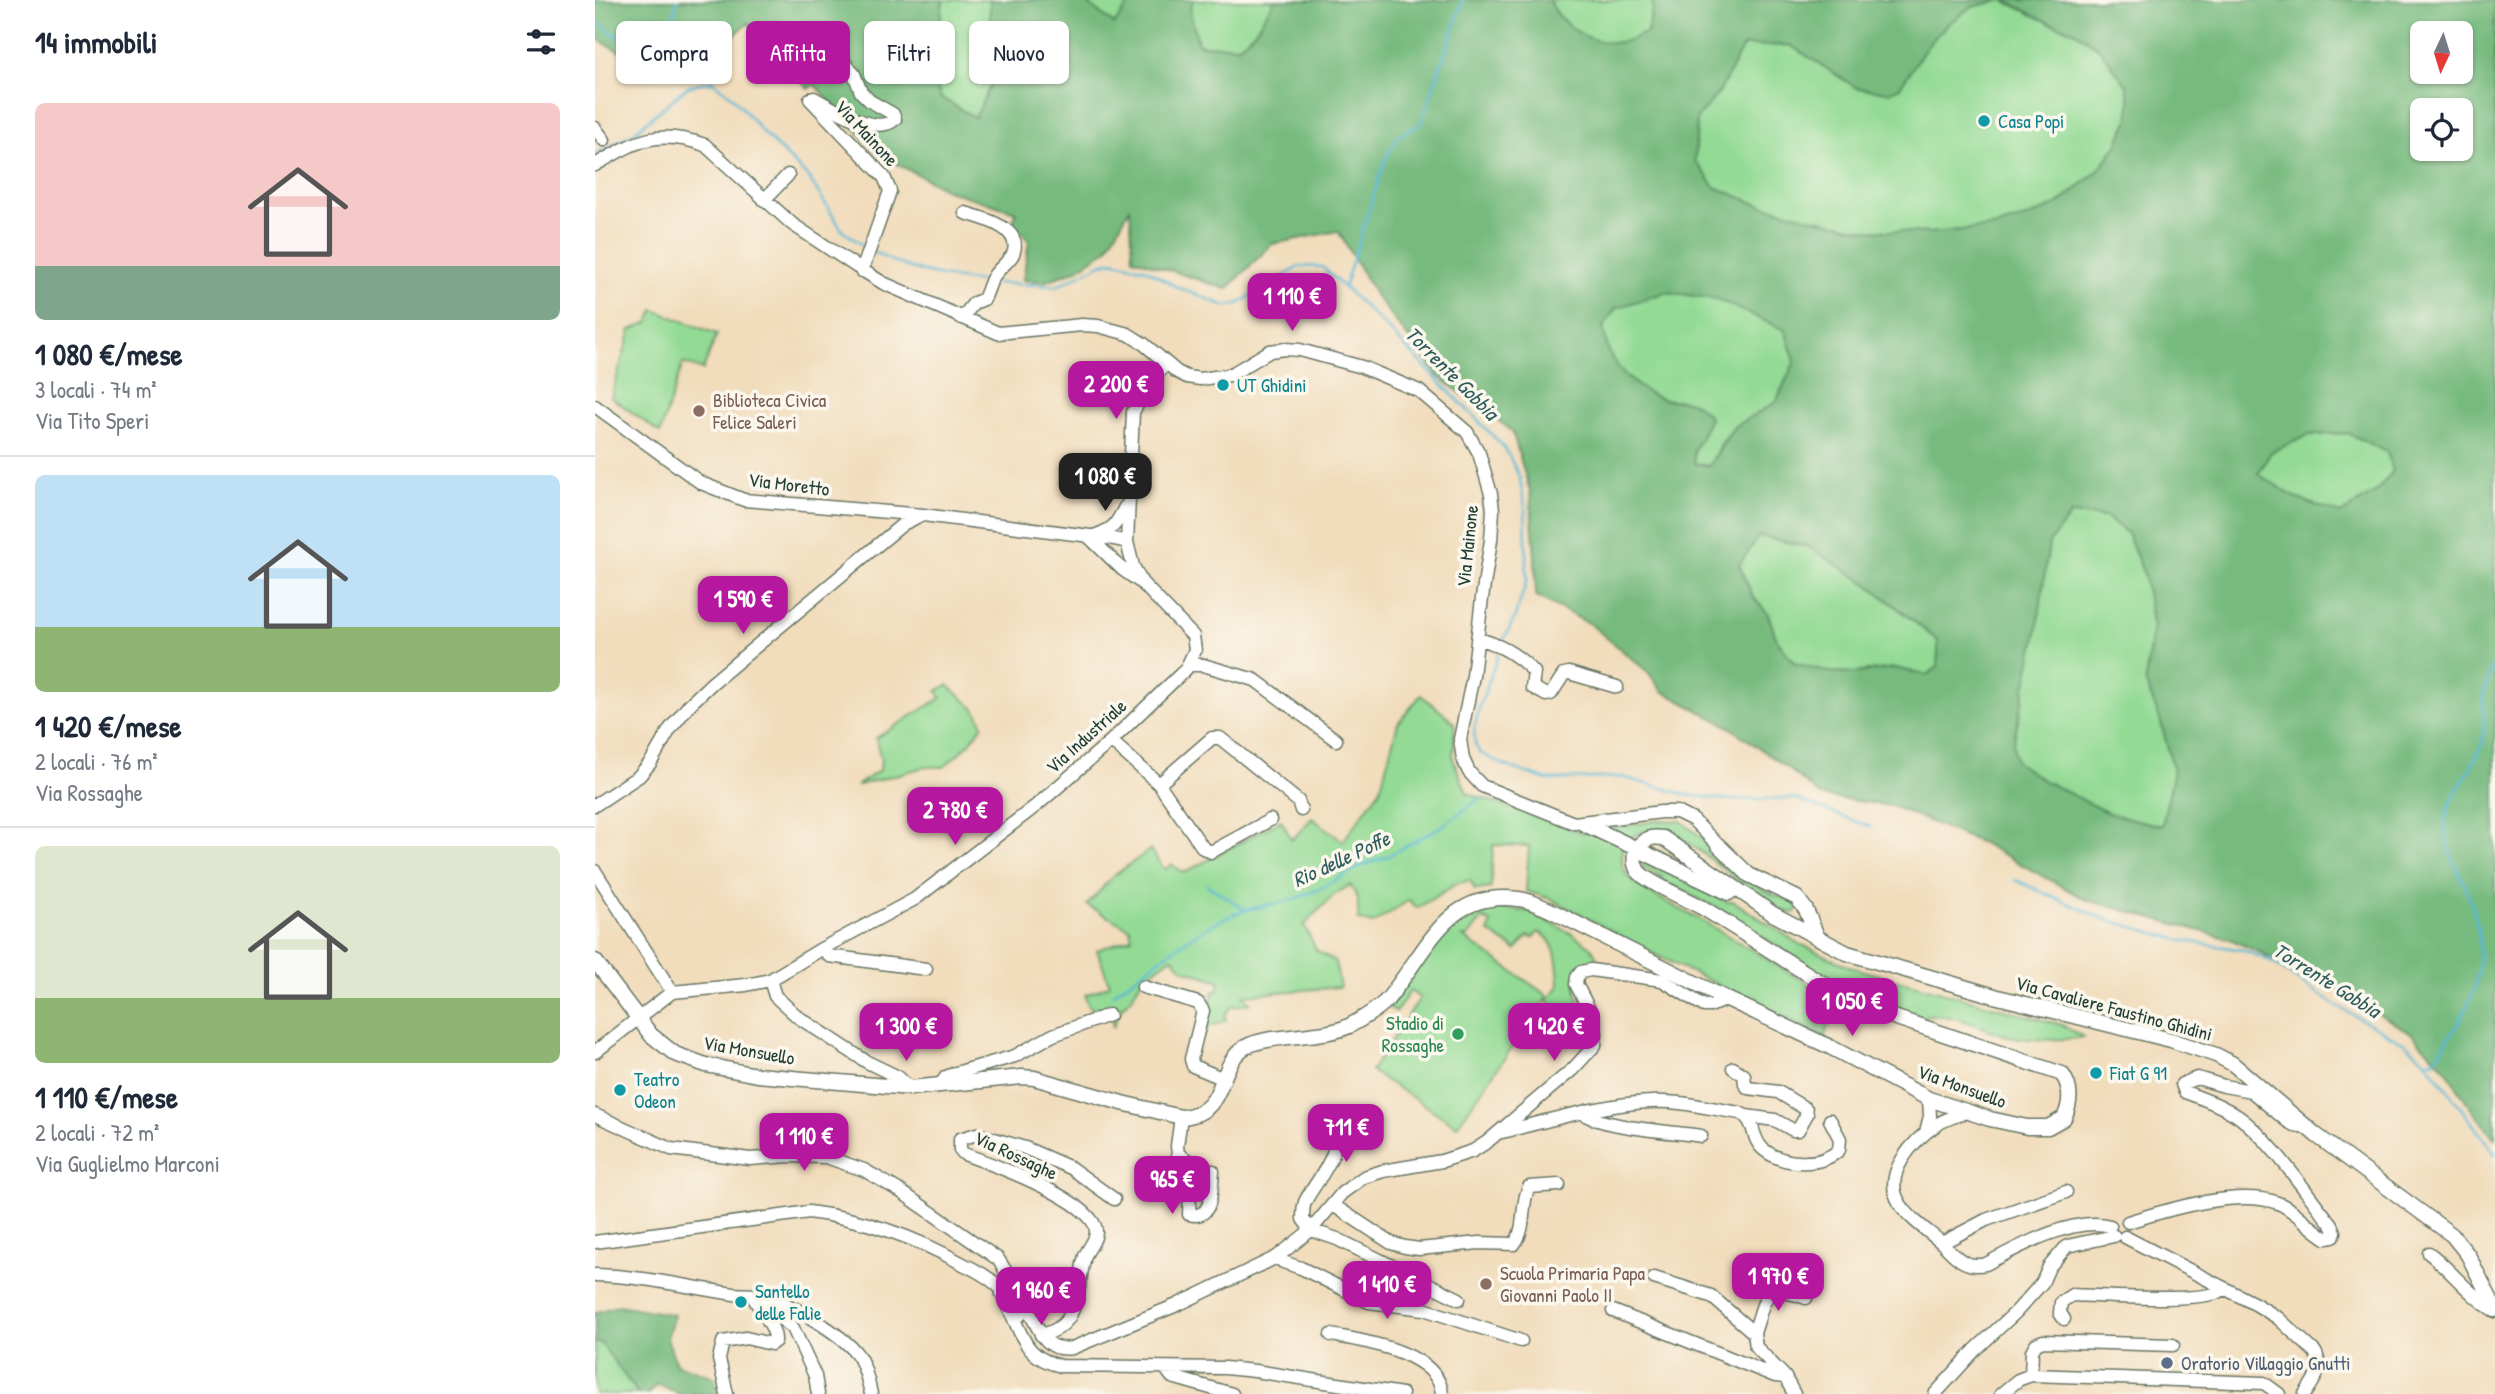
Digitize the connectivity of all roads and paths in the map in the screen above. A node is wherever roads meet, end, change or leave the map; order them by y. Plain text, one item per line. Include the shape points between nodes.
1 (850, 68) edge
2 (595, 128) edge
3 (604, 140) dead end
4 (595, 165) edge
5 (788, 175) dead end
6 (764, 200) junction
7 (965, 213) dead end
8 (864, 267) junction
9 (961, 318) junction
10 (1166, 364) junction
11 (595, 407) edge
12 (1129, 501) junction
13 (923, 515) junction
14 (1089, 537) junction
15 (1127, 542) junction
16 (1142, 583) junction
17 (1484, 641) junction
18 (1190, 664) junction
19 (1618, 687) dead end
20 (1336, 740) dead end
21 (1111, 741) junction
22 (1159, 784) junction
23 (595, 805) edge
24 (1301, 810) dead end
25 (1270, 820) dead end
26 (1584, 824) junction
27 (1629, 845) dead end
28 (1718, 845) joint
29 (1645, 853) dead end
30 (595, 871) edge
31 (1806, 910) junction
32 (1776, 915) junction
33 (1796, 926) junction
34 (1818, 938) junction
35 (823, 948) junction
36 (595, 961) edge
37 (926, 969) dead end
38 (770, 980) junction
39 (1143, 987) dead end
40 (672, 992) junction
41 (1727, 999) junction
42 (1109, 1014) dead end
43 (638, 1020) junction
44 (595, 1052) edge
45 (867, 1062) junction
46 (1733, 1068) dead end
47 (881, 1069) junction
48 (1224, 1079) junction
49 (864, 1084) junction
50 (940, 1085) junction
51 (885, 1086) junction
52 (910, 1088) junction
53 (1929, 1099) junction
54 (1966, 1112) junction
55 (1583, 1113) junction
56 (595, 1115) edge
57 (1746, 1115) junction
58 (1181, 1117) junction
59 (1831, 1120) dead end
60 (1321, 1126) dead end
61 (2307, 1127) junction
62 (1498, 1133) junction
63 (1926, 1133) junction
64 (1701, 1136) dead end
65 (1213, 1171) dead end
66 (1559, 1185) dead end
67 (2066, 1192) dead end
68 (1114, 1199) dead end
69 (1333, 1205) junction
70 (1311, 1230) junction
71 (2116, 1233) junction
72 (595, 1242) edge
73 (1942, 1243) junction
74 (2429, 1253) dead end
75 (1277, 1257) junction
76 (595, 1275) edge
77 (1654, 1278) dead end
78 (1009, 1286) junction
79 (2224, 1289) junction
80 (753, 1296) junction
81 (1806, 1298) dead end
82 (1459, 1299) dead end
83 (2495, 1310) edge
84 (1613, 1311) dead end
85 (1020, 1314) junction
86 (2064, 1319) dead end
87 (1754, 1333) junction
88 (1041, 1335) junction
89 (1331, 1335) dead end
90 (1521, 1341) dead end
91 (2173, 1345) dead end
92 (1166, 1368) junction
93 (2031, 1375) junction
94 (1785, 1377) junction
95 (727, 1394) edge
96 (818, 1394) edge
97 (871, 1394) edge
98 (1232, 1394) edge
99 (1402, 1394) edge
100 (1442, 1394) edge
101 (1794, 1394) edge
102 (1935, 1394) edge
103 (2001, 1394) edge
104 (2280, 1394) edge
105 (2305, 1394) edge

1 - 8 street, Via Mainone via 861,92 895,119 884,125 867,124 810,99 884,177 890,191
2 - 3 street
4 - 6 street via 635,142 656,137 689,140 717,154
5 - 6 street
6 - 8 street via 792,224
7 - 9 street via 992,222 1013,238 1012,255 984,299
8 - 9 street
9 - 10 street, Via Mainone via 998,333 1098,326 1128,334
10 - 12 street via 1133,412
10 - 17 street, Via Mainone via 1187,377 1210,379 1230,374 1270,351 1308,352 1407,384 1467,432 1485,471 1493,510 1485,575
11 - 13 street, Via Moretto via 701,483 744,500
12 - 14 street via 1112,529
12 - 15 street
13 - 14 street, Via Moretto
13 - 23 street via 903,524 712,683 670,729 639,776
14 - 15 street, Via Moretto via 1114,545
14 - 16 street
15 - 16 street
16 - 18 street via 1191,633 1195,650
17 - 19 street via 1507,650 1534,671 1532,687 1546,695 1569,673
17 - 26 street, Via Mainone via 1460,739 1469,772 1482,786
18 - 20 street via 1255,680
18 - 21 street, Via Industriale
21 - 22 street
21 - 35 street, Via Industriale via 1038,805 915,899
22 - 24 street via 1212,738 1220,738 1298,801
22 - 25 street via 1210,852
26 - 27 main road
26 - 28 street, Via Mainone via 1677,812 1693,820
28 - 31 main road via 1749,875 1793,895
29 - 32 main road
30 - 40 street
31 - 33 main road
31 - 34 main road
32 - 33 main road, Via Monsuello
32 - 54 main road, Via Monsuello via 1663,838 1647,838 1638,845 1634,858 1645,878 1844,996 1933,1032 2050,1068 2062,1074 2068,1086 2064,1118 2047,1127 2027,1127
33 - 34 main road, Via Cavaliere Faustino Ghidini
34 - 61 main road, Via Cavaliere Faustino Ghidini via 1847,953 1904,970 2216,1055 2257,1082
35 - 37 street via 829,956
35 - 38 street, Via Industriale
36 - 43 main road, Via Monsuello
38 - 40 street, Via Industriale
38 - 45 street via 775,996 798,1017
39 - 48 street via 1201,1006 1193,1066
40 - 43 street
41 - 48 main road, Via Monsuello via 1550,910 1521,899 1495,899 1460,908 1447,919 1386,1001 1365,1017 1324,1033 1251,1043 1239,1051
41 - 53 main road, Via Monsuello
41 - 62 street via 1704,1006 1662,980 1581,972 1576,984 1591,1013 1595,1045
42 - 50 street, Via Monsuello via 1015,1055 946,1077
43 - 44 street
43 - 49 main road, Via Monsuello via 675,1054 706,1065 757,1075
45 - 47 street
45 - 49 street via 871,1072
46 - 57 street via 1744,1075 1748,1088 1778,1092 1807,1114 1798,1130
47 - 51 street
47 - 52 street
48 - 58 main road, Via Monsuello via 1209,1106
49 - 51 main road, Via Monsuello
50 - 52 main road, Via Monsuello
50 - 58 main road, Via Monsuello via 1034,1078
51 - 52 main road, Via Monsuello
53 - 54 main road, Via Monsuello
53 - 63 street
54 - 63 street
55 - 57 street via 1649,1102
55 - 62 street
55 - 64 street via 1588,1118
56 - 78 street via 671,1149 750,1159 826,1157 864,1170 998,1259
57 - 59 street via 1763,1150 1797,1162 1818,1162 1839,1150 1840,1139
58 - 65 street via 1177,1146 1178,1154 1191,1166 1189,1214 1195,1216 1209,1208
60 - 70 street via 1334,1138 1334,1150 1304,1204 1303,1219
61 - 71 street via 2287,1121 2251,1091 2197,1078 2182,1084 2185,1091 2209,1100 2247,1125 2294,1174 2335,1232 2333,1237 2326,1238 2277,1203 2230,1198 2128,1222 2130,1229
61 - 83 main road, Via Cavaliere Faustino Ghidini via 2452,1235 2468,1255
62 - 69 street via 1473,1151 1428,1165 1371,1174 1342,1193
63 - 73 street via 1907,1152 1894,1185 1907,1212
66 - 69 street via 1529,1187 1520,1237 1514,1244 1405,1247
67 - 73 street via 1986,1220
68 - 88 street, Via Rossaghe via 1070,1168 1025,1148 977,1134 960,1139 964,1154 1049,1190 1087,1214 1096,1227 1073,1313 1061,1328
69 - 70 street
70 - 75 street
70 - 82 street
71 - 73 street via 2092,1224 2049,1234 1975,1267 1962,1263
71 - 79 street
71 - 102 street via 2067,1246 2042,1283
72 - 78 street via 809,1212 842,1216 935,1248
74 - 83 street
75 - 88 street via 1072,1348 1052,1347
75 - 90 street via 1369,1302 1424,1309
76 - 80 street
77 - 87 street via 1711,1296
78 - 85 street via 1004,1298
79 - 86 street via 2213,1296 2072,1295 2061,1302
79 - 105 street via 2278,1318 2315,1352 2318,1373
80 - 95 street via 775,1341 745,1338 723,1342 719,1359
80 - 96 street via 793,1328 815,1376
80 - 97 street via 767,1297 840,1336 858,1355
81 - 87 street via 1774,1291 1767,1296
84 - 94 street
85 - 88 street via 1035,1320
85 - 92 street via 1031,1353 1047,1363
87 - 94 street via 1756,1347
89 - 100 street via 1380,1345 1413,1358 1428,1367
91 - 93 street via 2043,1341 2032,1351
92 - 98 street via 1173,1377
92 - 99 street via 1255,1371
93 - 103 street
93 - 104 street via 2264,1384
94 - 101 street

